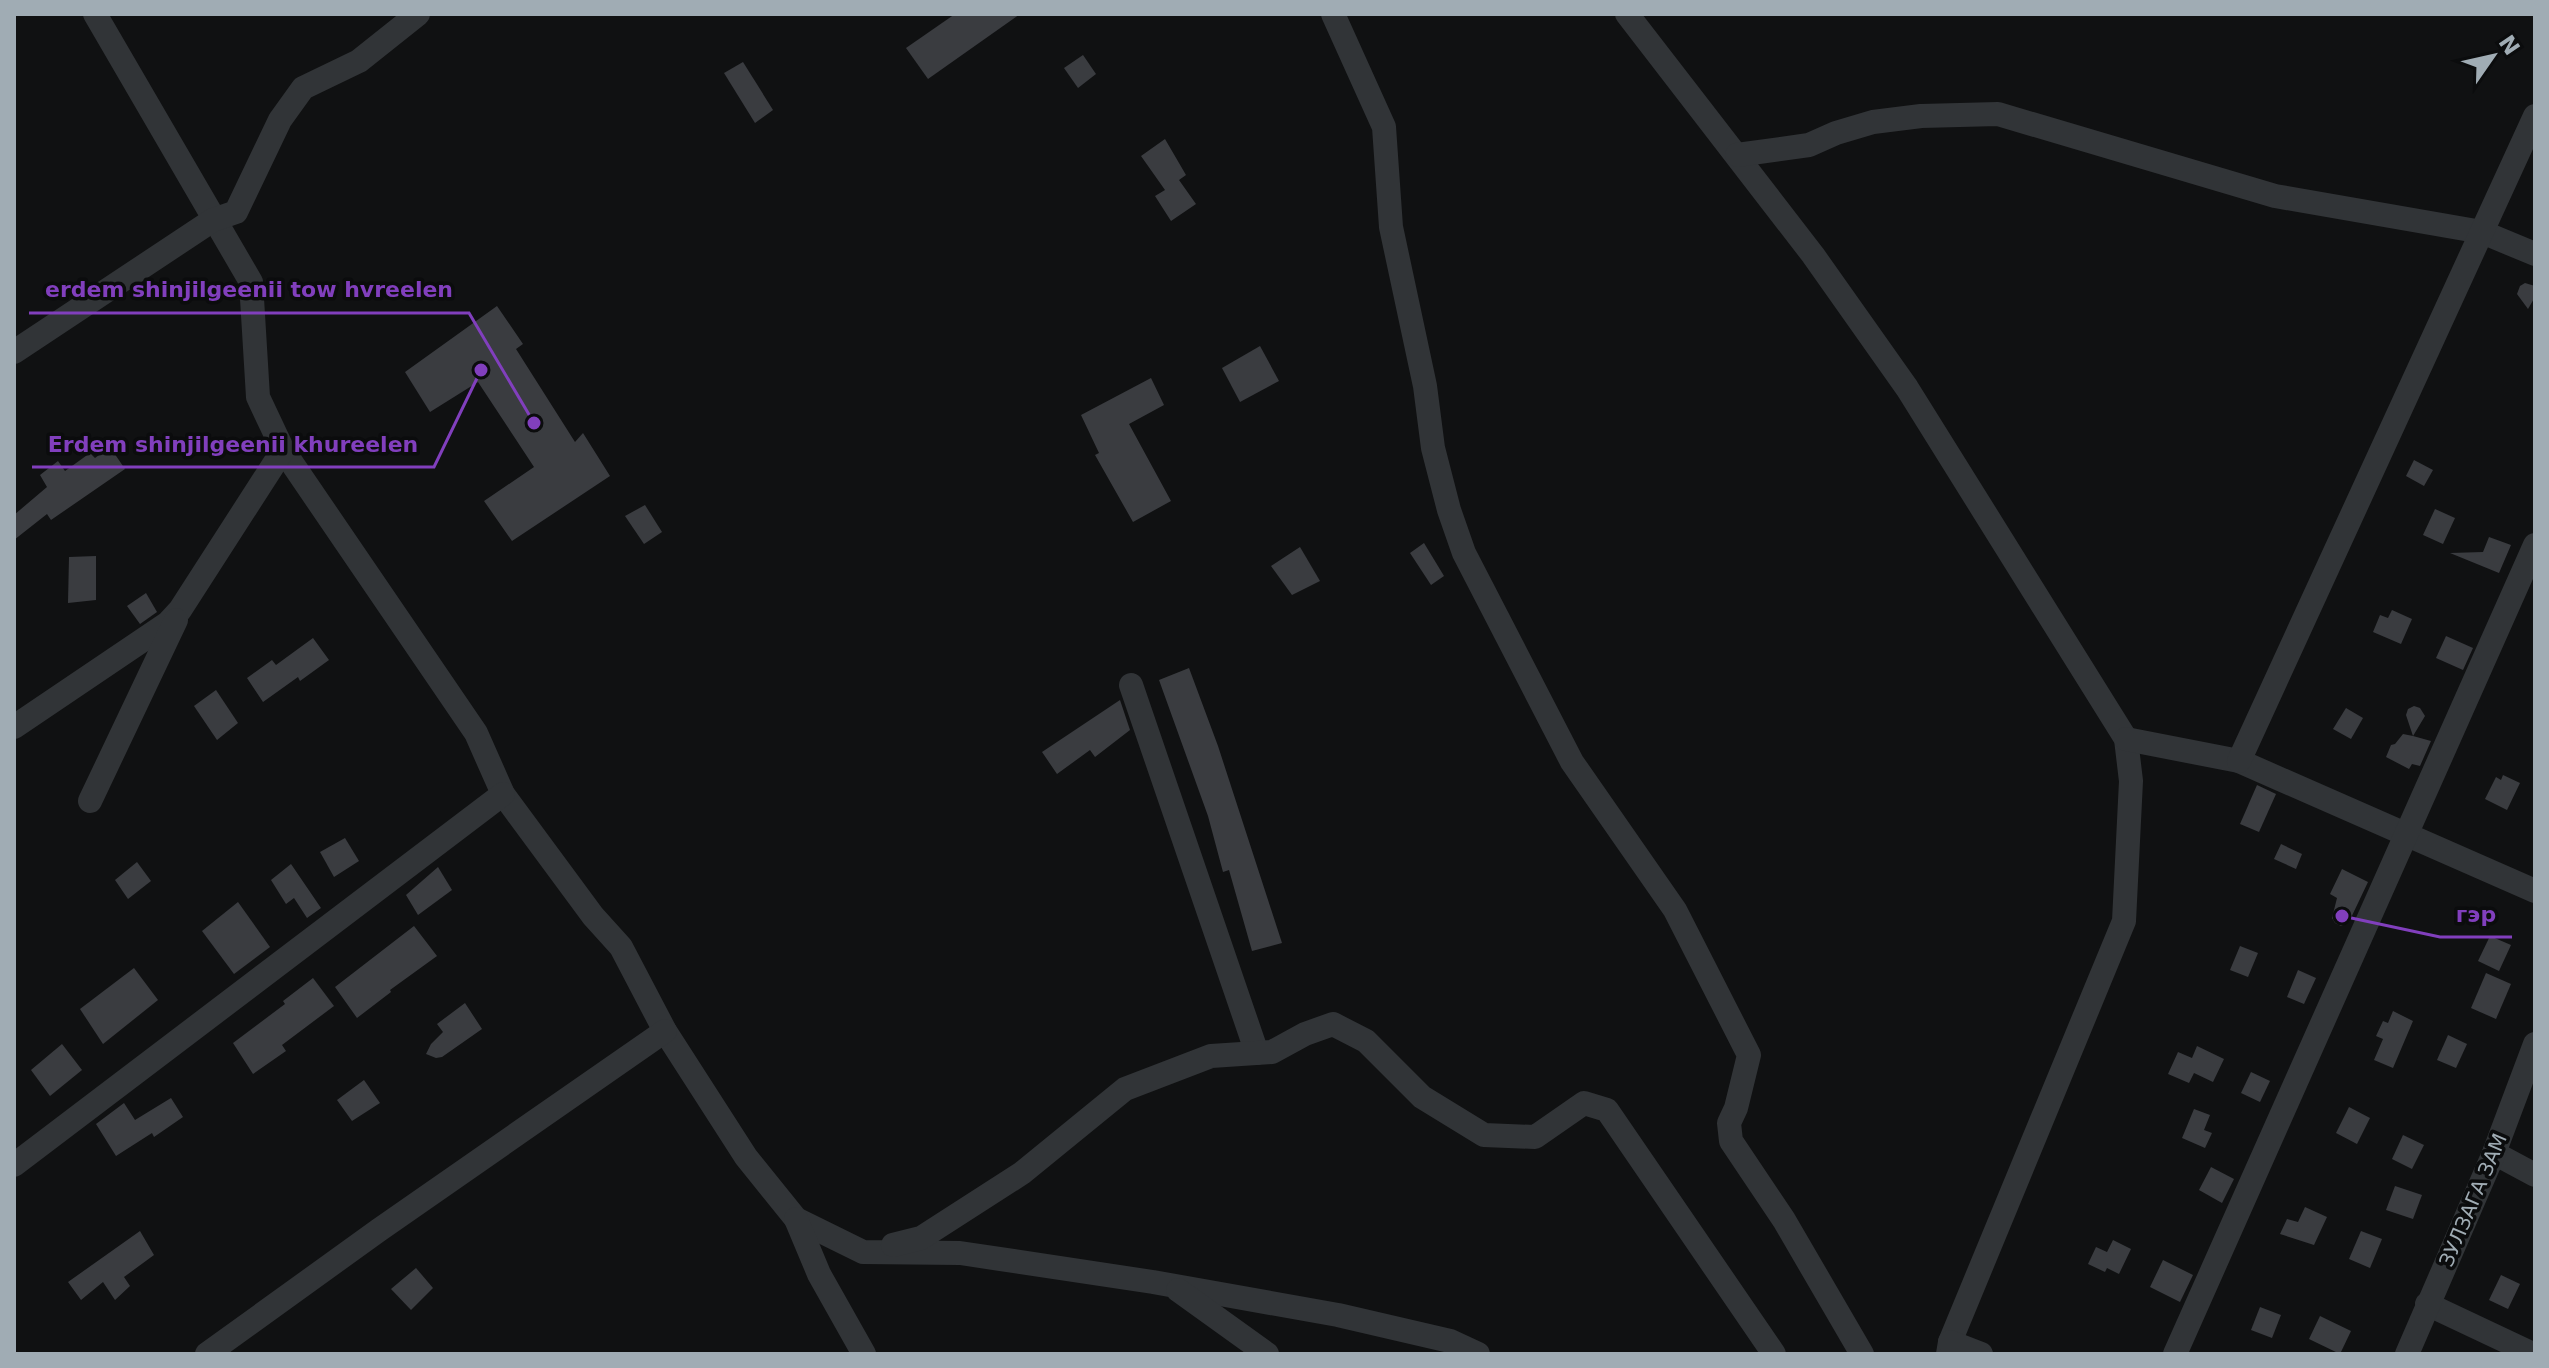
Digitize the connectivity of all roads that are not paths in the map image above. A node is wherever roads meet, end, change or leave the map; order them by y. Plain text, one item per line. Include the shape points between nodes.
1 (95, 14) edge
2 (418, 14) edge
3 (1333, 14) edge
4 (1627, 14) edge
5 (2535, 116) edge
6 (1737, 155) junction
7 (213, 220) junction
8 (2482, 232) junction
9 (2535, 254) edge
10 (14, 352) edge
11 (283, 450) junction
12 (2535, 545) edge
13 (180, 610) junction
14 (1131, 685) dead end
15 (14, 727) edge
16 (2126, 739) junction
17 (2239, 761) junction
18 (503, 794) junction
19 (90, 801) dead end
20 (2406, 832) junction
21 (2535, 891) edge
22 (665, 1031) junction
23 (2535, 1044) edge
24 (1257, 1053) junction
25 (2494, 1153) junction
26 (14, 1165) edge
27 (2535, 1175) edge
28 (796, 1219) junction
29 (863, 1252) junction
30 (1173, 1286) junction
31 (2427, 1304) junction
32 (1949, 1348) edge
33 (207, 1354) edge
34 (864, 1354) edge
35 (1267, 1354) edge
36 (1478, 1354) edge
37 (1774, 1354) edge
38 (1862, 1354) edge
39 (1981, 1354) edge
40 (2175, 1354) edge
41 (2407, 1354) edge
42 (2533, 1354) edge

1 - 7 street
2 - 7 street via 359,61 303,88 280,120 236,212
3 - 38 street via 1384,127 1391,227 1433,448 1464,553 1572,762 1675,910 1749,1055 1729,1123 1731,1141
4 - 6 street
5 - 8 street
6 - 8 street via 1809,145 1873,122 1998,114 2275,196
6 - 16 street via 1907,388
7 - 10 street
7 - 11 street via 251,282 258,397
8 - 9 street
8 - 17 street
11 - 13 street
11 - 18 street via 476,733
12 - 20 street
13 - 15 street
13 - 19 street
14 - 24 street
16 - 17 street
16 - 32 street via 2131,781 2124,921
17 - 20 street
18 - 22 street via 621,947
18 - 26 street
20 - 21 street
20 - 40 street
22 - 28 street via 746,1157
22 - 33 street
23 - 25 street, ЗУЛЗАГА ЗАМ
24 - 29 street via 1211,1056 1125,1089 1022,1173 921,1238
24 - 37 street via 1272,1052 1333,1024 1366,1041 1422,1097 1484,1135 1535,1137 1584,1103 1607,1110
25 - 27 street
25 - 31 street, ЗУЛЗАГА ЗАМ
28 - 29 street
28 - 34 street via 819,1274
29 - 30 street via 960,1253
30 - 35 street
30 - 36 street via 1338,1315 1450,1341
31 - 41 street, ЗУЛЗАГА ЗАМ
31 - 42 street
32 - 39 street

